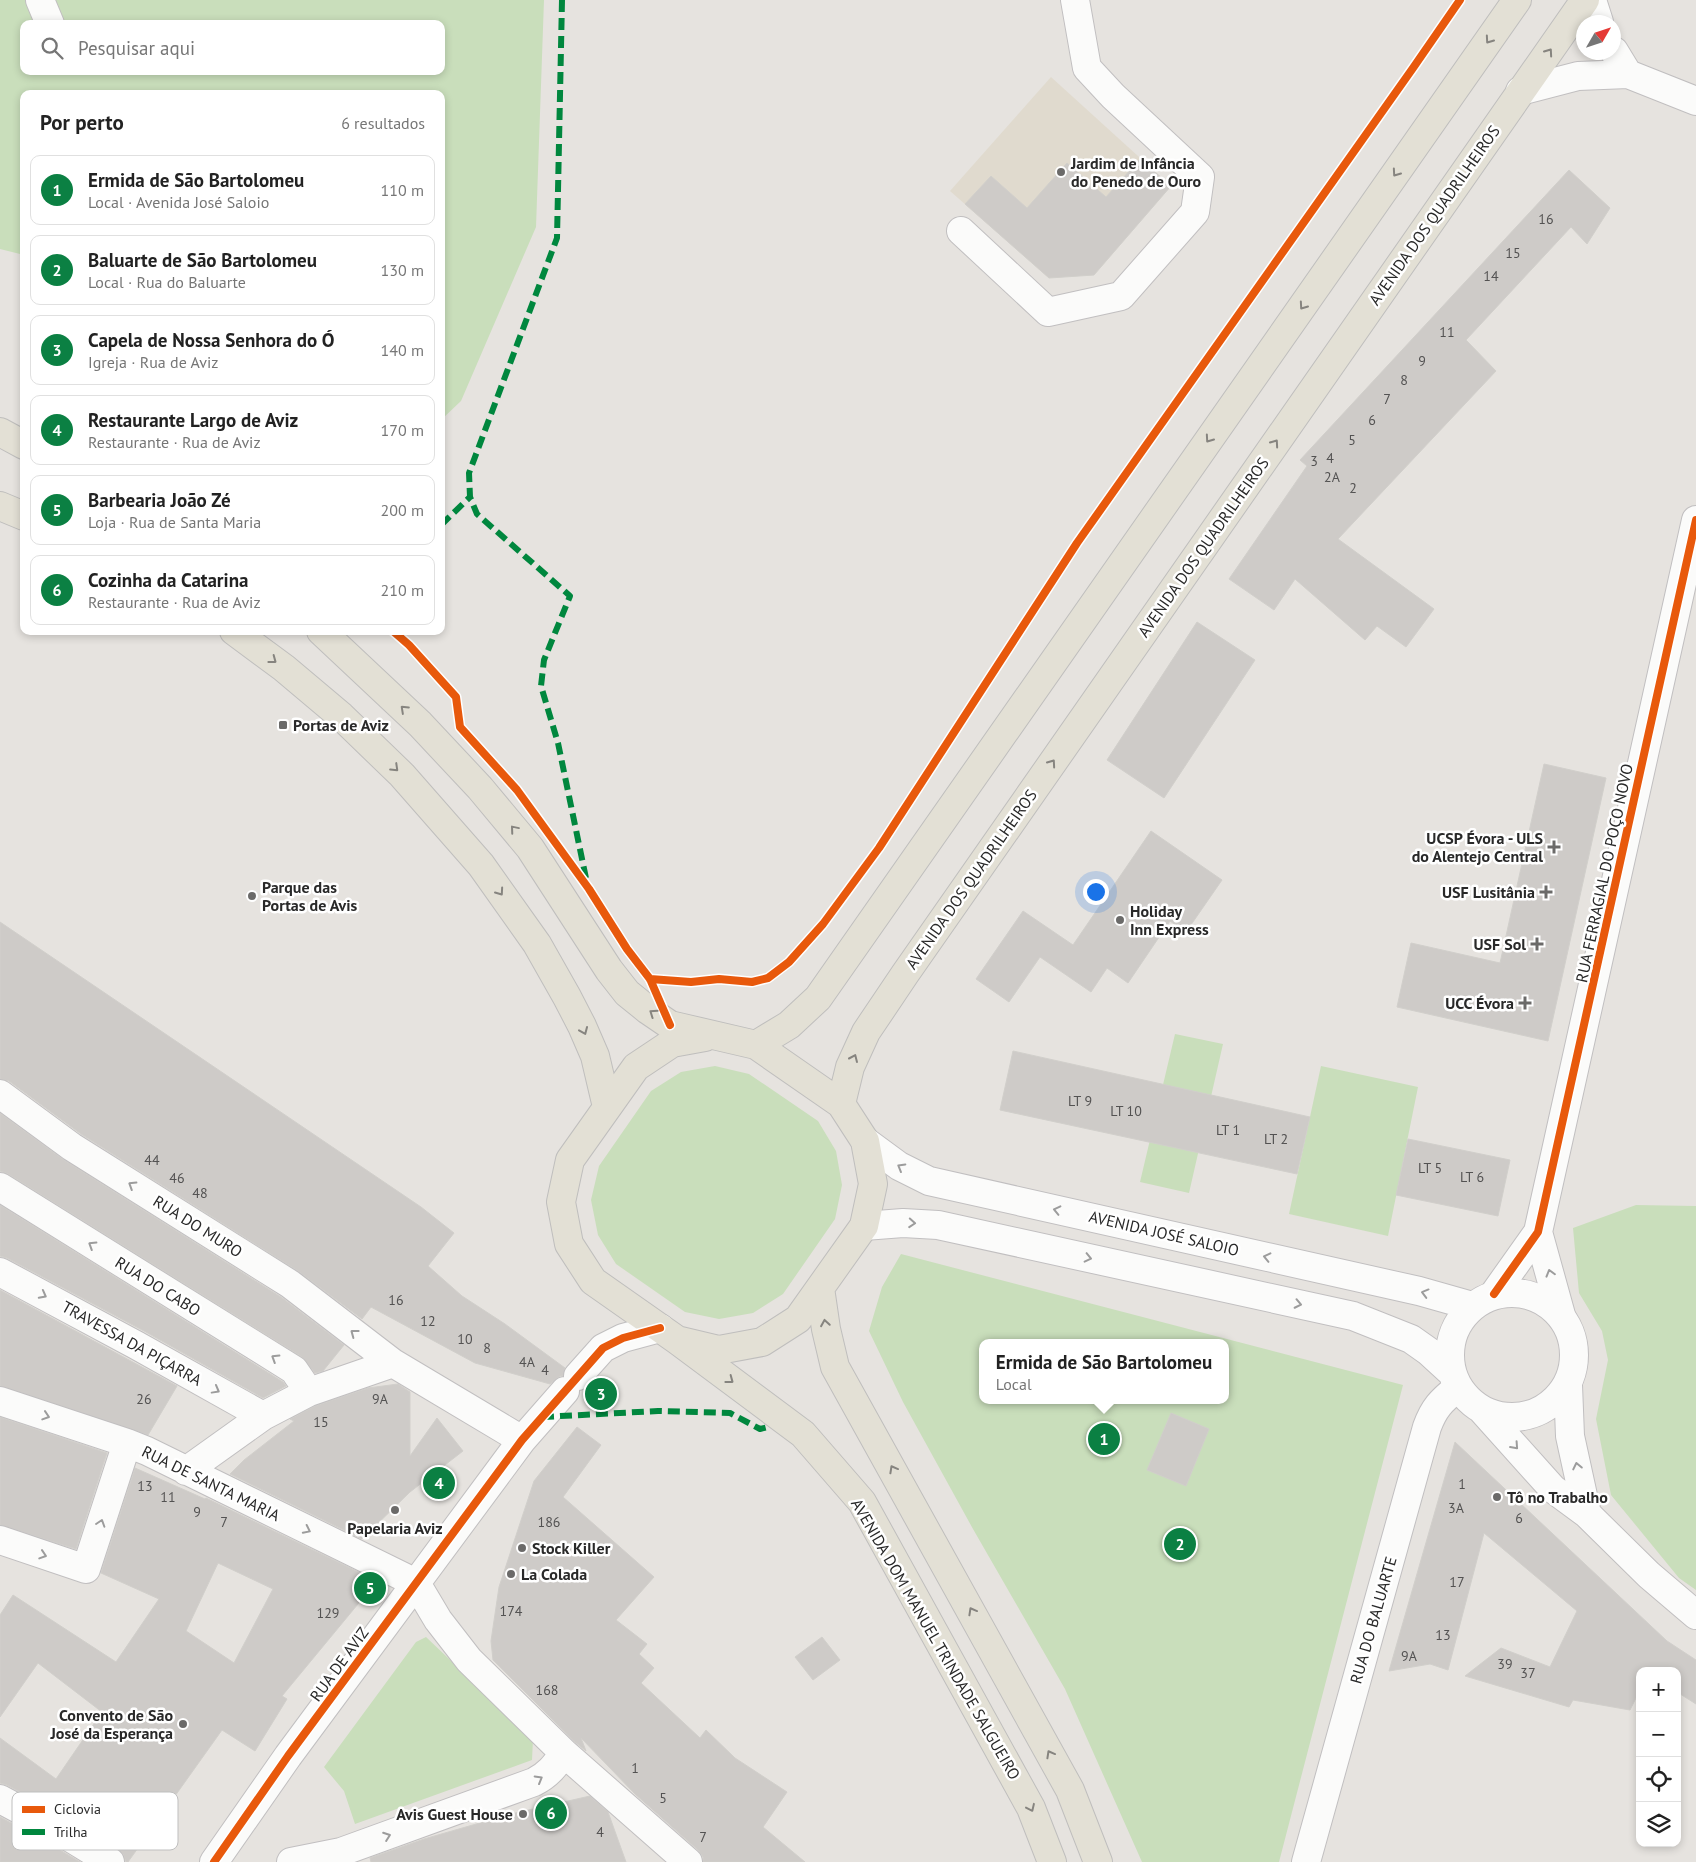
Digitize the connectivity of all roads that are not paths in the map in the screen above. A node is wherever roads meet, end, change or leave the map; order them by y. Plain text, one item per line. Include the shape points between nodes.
1 (40, 0) edge
2 (1075, 0) edge
3 (1517, 0) edge
4 (1585, 0) edge
5 (1592, 0) edge
6 (1597, 15) edge
7 (48, 20) edge
8 (1619, 60) edge
9 (1628, 74) junction
10 (1520, 91) junction
11 (1696, 101) edge
12 (961, 230) dead end
13 (0, 432) edge
14 (20, 443) edge
15 (0, 448) edge
16 (20, 455) edge
17 (0, 506) edge
18 (20, 514) edge
19 (1696, 520) edge
20 (239, 635) edge
21 (325, 635) edge
22 (714, 1036) junction
23 (756, 1045) junction
24 (0, 1094) edge
25 (841, 1104) junction
26 (607, 1107) junction
27 (865, 1140) junction
28 (0, 1187) edge
29 (864, 1226) junction
30 (1538, 1232) junction
31 (0, 1272) edge
32 (820, 1288) junction
33 (1483, 1300) junction
34 (1561, 1315) junction
35 (668, 1334) junction
36 (393, 1363) junction
37 (1455, 1380) junction
38 (1568, 1385) junction
39 (309, 1392) junction
40 (0, 1400) edge
41 (1482, 1410) junction
42 (263, 1416) junction
43 (522, 1440) junction
44 (127, 1443) junction
45 (186, 1471) junction
46 (1587, 1514) junction
47 (0, 1540) edge
48 (416, 1583) junction
49 (1696, 1615) edge
50 (564, 1753) junction
51 (0, 1799) edge
52 (12, 1805) edge
53 (90, 1850) edge
54 (342, 1857) edge
55 (110, 1862) edge
56 (214, 1862) edge
57 (291, 1862) edge
58 (688, 1862) edge
59 (1052, 1862) edge
60 (1098, 1862) edge
61 (1306, 1862) edge

1 - 7 street
2 - 12 street via 1087,68 1200,177 1195,212 1121,296 1048,312
3 -> 23 main road via 818,998 789,1025
10 -> 4 main road, AVENIDA DOS QUADRILHEIROS
5 - 6 street
8 - 9 street
9 - 10 street via 1578,76
9 - 11 street
25 -> 10 main road, AVENIDA DOS QUADRILHEIROS via 850,1068 866,1032 890,996
13 - 14 main road
15 - 16 main road
17 - 18 main road
19 - 30 street, RUA FERRAGIAL DO POÇO NOVO
20 -> 26 main road via 341,716 402,776 481,865 537,944 567,997 595,1056
22 -> 21 main road via 670,1025 627,993 530,848 480,788 420,724
22 - 23 main road, AVENIDA DOM MANUEL TRINDADE SALGUEIRO
22 - 26 main road, AVENIDA DOM MANUEL TRINDADE SALGUEIRO via 672,1043 636,1066
23 - 25 main road, AVENIDA DOM MANUEL TRINDADE SALGUEIRO
36 -> 24 street, RUA DO MURO via 290,1284 72,1147
25 - 27 main road, AVENIDA DOM MANUEL TRINDADE SALGUEIRO
26 - 35 main road, AVENIDA DOM MANUEL TRINDADE SALGUEIRO via 570,1160 561,1202 569,1244 593,1281
27 - 29 main road, AVENIDA DOM MANUEL TRINDADE SALGUEIRO via 873,1184
33 -> 27 street, AVENIDA JOSÉ SALOIO via 1409,1288 929,1181 898,1166
39 -> 28 street, RUA DO CABO via 294,1370
29 - 32 main road, AVENIDA DOM MANUEL TRINDADE SALGUEIRO
29 -> 37 street via 938,1225 1353,1316 1411,1339 1428,1350
30 - 33 street
34 -> 30 street
31 -> 42 street, TRAVESSA DA PIÇARRA
32 - 35 main road, AVENIDA DOM MANUEL TRINDADE SALGUEIRO via 798,1319 762,1342 719,1350
60 -> 32 main road via 1070,1790 835,1367
33 - 34 street via 1519,1292 1542,1299
33 - 37 street via 1456,1325 1449,1348
34 - 38 street via 1573,1337 1575,1362
35 - 43 street, RUA DE AVIZ via 623,1338 603,1348
35 -> 59 main road, AVENIDA DOM MANUEL TRINDADE SALGUEIRO via 803,1434 862,1502 1031,1808
36 - 39 street
36 - 43 street, RUA DO MURO
37 - 41 street
37 - 61 street, RUA DO BALUARTE via 1434,1410 1427,1427
38 - 41 street via 1552,1404 1530,1415 1506,1418
46 -> 38 street via 1570,1436
39 - 42 street
40 -> 44 street, RUA DE SANTA MARIA
41 -> 46 street via 1553,1489
42 - 45 street
43 - 48 street, RUA DE AVIZ
44 - 45 street, RUA DE SANTA MARIA
47 -> 44 street via 86,1569
45 -> 48 street, RUA DE SANTA MARIA
46 - 49 street via 1649,1575
48 - 50 street via 438,1620 469,1660
48 - 56 street, RUA DE AVIZ
54 -> 50 street via 534,1782 553,1769
50 - 58 street
51 - 52 street
53 - 55 street
54 - 57 street

